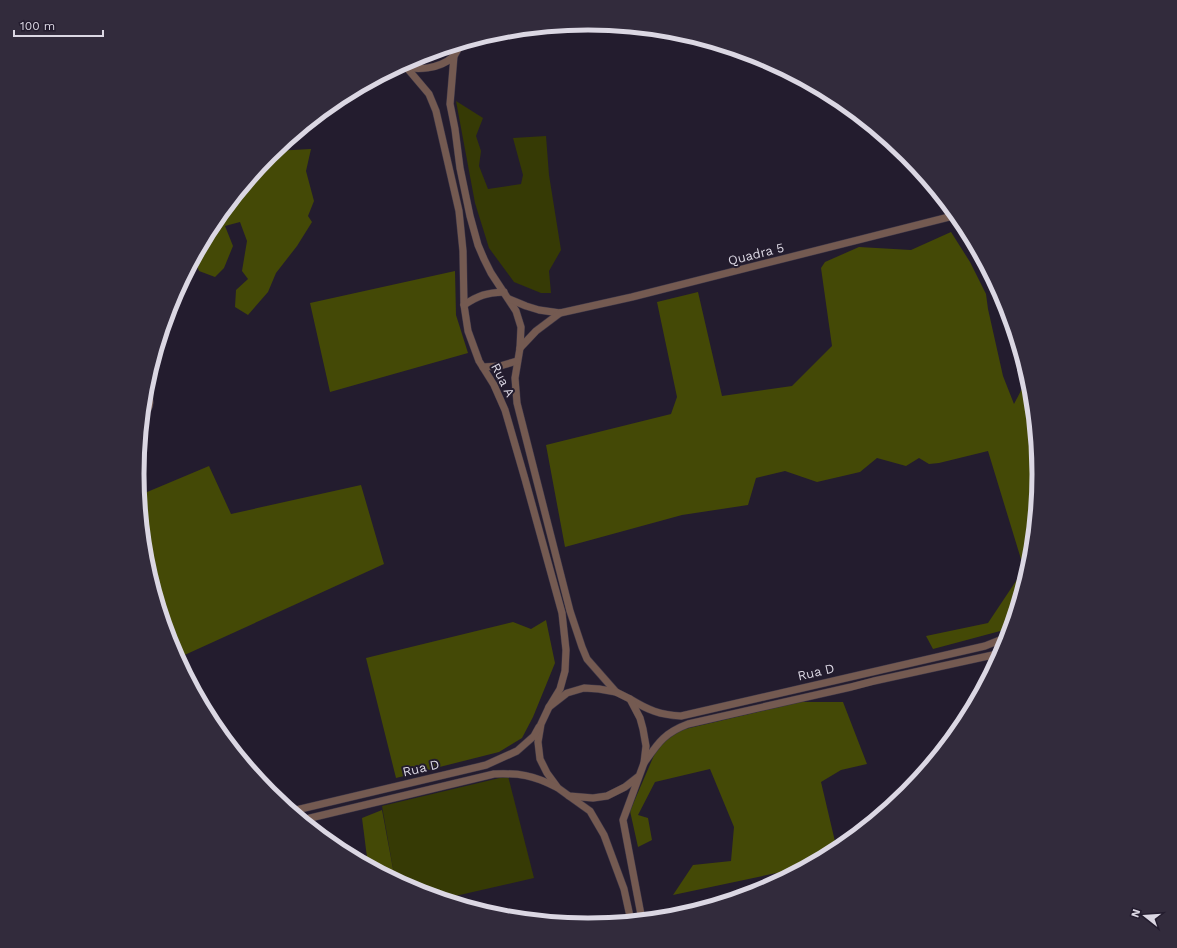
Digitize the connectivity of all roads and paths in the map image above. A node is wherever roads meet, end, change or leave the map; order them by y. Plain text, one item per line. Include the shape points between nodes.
1 (457, 50) edge
2 (454, 56) junction
3 (410, 68) edge
4 (406, 70) edge
5 (950, 217) edge
6 (504, 292) junction
7 (509, 299) junction
8 (464, 305) junction
9 (560, 312) junction
10 (520, 348) junction
11 (517, 361) junction
12 (483, 367) junction
13 (556, 553) junction
14 (547, 556) junction
15 (1001, 640) edge
16 (994, 655) edge
17 (870, 673) junction
18 (874, 681) junction
19 (616, 692) junction
20 (630, 698) junction
21 (549, 706) junction
22 (541, 724) junction
23 (644, 763) junction
24 (638, 776) junction
25 (558, 788) junction
26 (569, 796) junction
27 (298, 810) edge
28 (309, 818) edge
29 (641, 915) edge
30 (630, 916) edge

1 - 2 street
2 - 3 street via 443,64 419,69
2 - 6 street, Rua A via 450,104 470,216 478,245 491,273
4 - 8 street, Rua A via 429,94 448,158 463,245
5 - 9 street, Quadra 5 via 632,297
6 - 7 street, Rua A
6 - 8 street via 487,293
7 - 9 street, Quadra 5 via 539,310
7 - 10 street, Rua A via 521,327
8 - 12 street, Rua A via 472,345
9 - 10 street, Quadra 5
10 - 11 street, Rua A
11 - 12 street
11 - 13 street, Rua A via 517,403
12 - 14 street, Rua A via 504,410
13 - 14 street
13 - 19 street, Rua A via 570,611 587,659
14 - 21 street, Rua A via 562,613 566,650 560,689
15 - 17 street, Rua D via 985,646
16 - 18 street, Rua D
17 - 18 street
17 - 20 street, Rua D via 681,716 648,710
18 - 23 street, Rua D via 688,724 662,738
19 - 20 street
19 - 21 street via 584,688 567,694
20 - 23 street via 643,729 646,746
21 - 22 street
22 - 25 street via 538,742 540,758 546,773
22 - 27 street, Rua D via 534,736 517,750 486,765
23 - 24 street
24 - 26 street via 625,787 607,796
24 - 29 street via 623,820
25 - 26 street
25 - 28 street, Rua D via 541,779 524,775 494,774
26 - 30 street via 590,811 604,835 624,890

